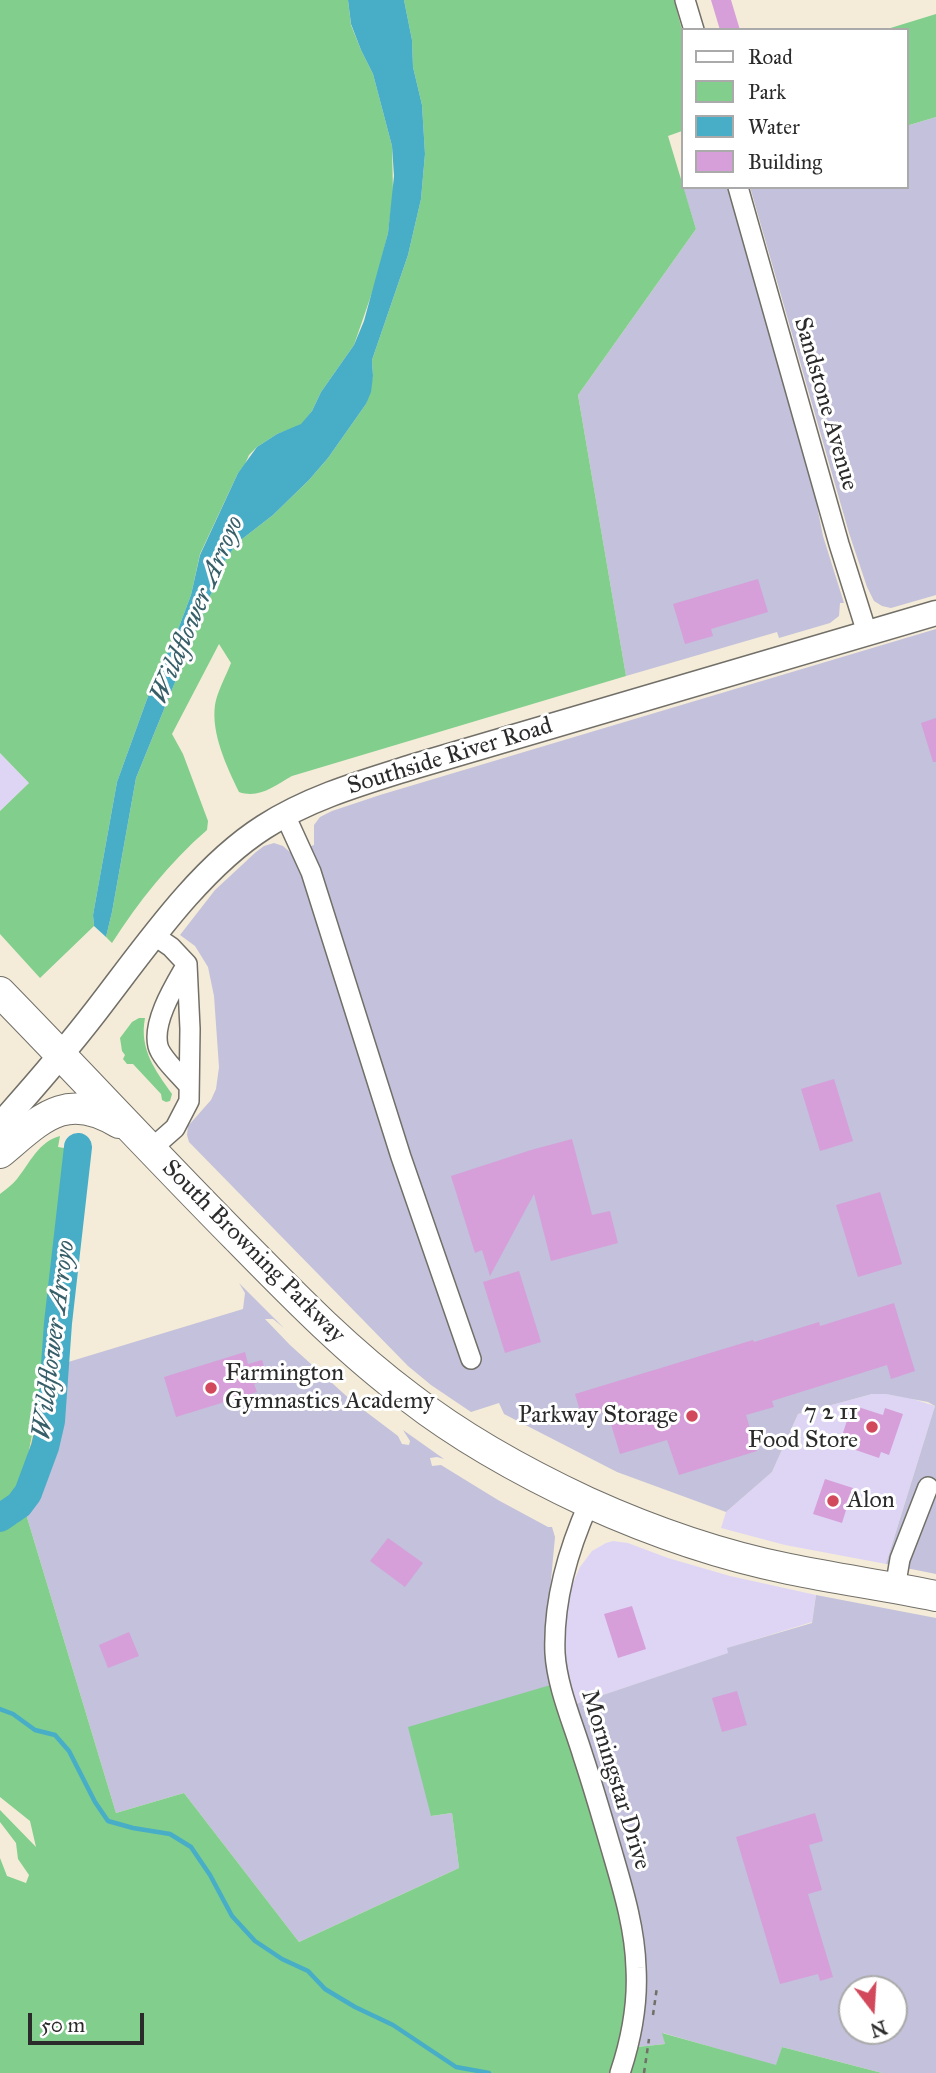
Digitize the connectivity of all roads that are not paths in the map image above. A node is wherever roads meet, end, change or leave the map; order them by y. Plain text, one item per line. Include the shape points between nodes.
1 (685, 0) edge
2 (693, 28) edge
3 (739, 189) edge
4 (936, 613) edge
5 (867, 633) junction
6 (285, 815) junction
7 (155, 936) junction
8 (187, 964) junction
9 (0, 992) edge
10 (61, 1054) junction
11 (189, 1086) junction
12 (0, 1125) edge
13 (142, 1141) junction
14 (0, 1153) edge
15 (471, 1359) dead end
16 (928, 1487) dead end
17 (589, 1503) junction
18 (895, 1588) junction
19 (936, 1596) edge
20 (620, 2073) edge

1 - 2 street
3 - 5 street, Sandstone Avenue
4 - 5 main road, Southside River Road
5 - 6 main road, Southside River Road via 412,767 333,792
6 - 7 main road, Southside River Road via 219,862
6 - 15 street via 311,872
7 - 8 street
7 - 10 main road, Southside River Road
8 - 11 street
8 - 11 street via 157,1027 158,1048
9 - 10 highway, South Browning Parkway
10 - 12 main road, Southside River Road
10 - 13 highway, South Browning Parkway
11 - 13 street via 189,1101 175,1128
13 - 14 highway via 100,1114 69,1108 43,1118
13 - 17 highway, South Browning Parkway via 331,1332 408,1396 521,1469
16 - 18 street via 900,1559
17 - 18 highway, South Browning Parkway via 742,1558
17 - 20 street, Morningstar Drive via 561,1582 555,1654 632,1936 635,2007
18 - 19 highway, South Browning Parkway

